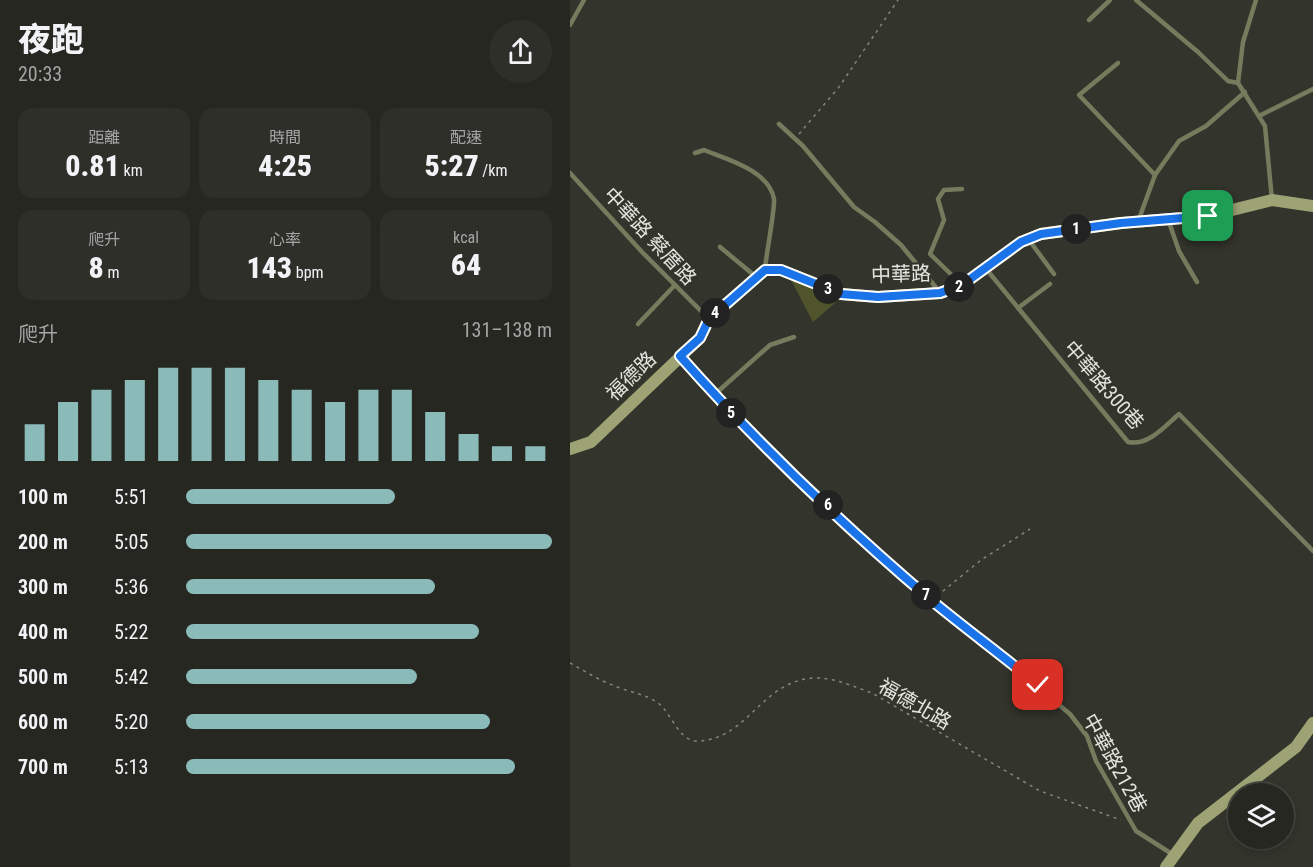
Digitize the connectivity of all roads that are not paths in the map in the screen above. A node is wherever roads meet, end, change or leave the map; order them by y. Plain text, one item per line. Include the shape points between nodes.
1 (584, 0) edge
2 (1110, 0) edge
3 (1136, 0) edge
4 (1256, 0) edge
5 (1089, 20) dead end
6 (570, 25) edge
7 (1118, 63) dead end
8 (1238, 83) junction
9 (1313, 89) edge
10 (1245, 92) junction
11 (1259, 116) junction
12 (779, 124) dead end
13 (695, 153) dead end
14 (570, 173) edge
15 (1155, 175) junction
16 (962, 189) dead end
17 (1272, 200) junction
18 (1313, 206) edge
19 (1168, 219) junction
20 (1138, 222) junction
21 (1028, 239) junction
22 (720, 247) dead end
23 (985, 268) junction
24 (760, 274) junction
25 (1054, 274) dead end
26 (1197, 282) dead end
27 (1050, 284) dead end
28 (675, 285) junction
29 (962, 285) junction
30 (940, 293) junction
31 (1018, 308) junction
32 (709, 319) junction
33 (638, 324) dead end
34 (794, 337) dead end
35 (680, 356) junction
36 (714, 395) junction
37 (570, 449) edge
38 (1313, 551) edge
39 (1313, 723) edge
40 (1173, 861) edge
41 (1166, 867) edge

1 - 6 lane
2 - 5 lane
3 - 8 lane via 1228,81
4 - 8 lane via 1243,42
7 - 15 lane via 1079,95
8 - 10 lane
9 - 11 lane
10 - 11 lane
10 - 15 lane via 1206,126 1179,141
11 - 17 lane via 1265,126
12 - 30 lane via 854,207 901,245
13 - 24 lane via 704,150 747,169 761,178 774,199
14 - 28 lane, 中華路 蔡厝路
15 - 20 lane
16 - 29 lane via 945,190 938,199 944,220 930,254
17 - 18 street, 中華路
17 - 19 street, 中華路 via 1208,216
19 - 20 street, 中華路
19 - 26 lane via 1179,251
20 - 21 street, 中華路
21 - 23 street, 中華路
21 - 25 lane
22 - 24 lane
23 - 29 street, 中華路
23 - 31 lane, 中華路300巷
24 - 30 street, 中華路 via 781,270 841,294 878,297
24 - 32 street
27 - 31 lane
28 - 32 lane, 中華路 蔡厝路
28 - 33 lane
29 - 30 street, 中華路
31 - 38 lane, 中華路300巷 via 1128,442 1149,440 1179,414
32 - 35 street, 福德路 via 700,338
34 - 36 lane via 770,345
35 - 36 lane, 中華路212巷
35 - 37 street, 福德路 via 591,442
36 - 40 lane, 中華路212巷 via 932,600 1070,714 1087,736 1096,761 1136,831
39 - 40 street via 1296,747 1198,823
40 - 41 street

